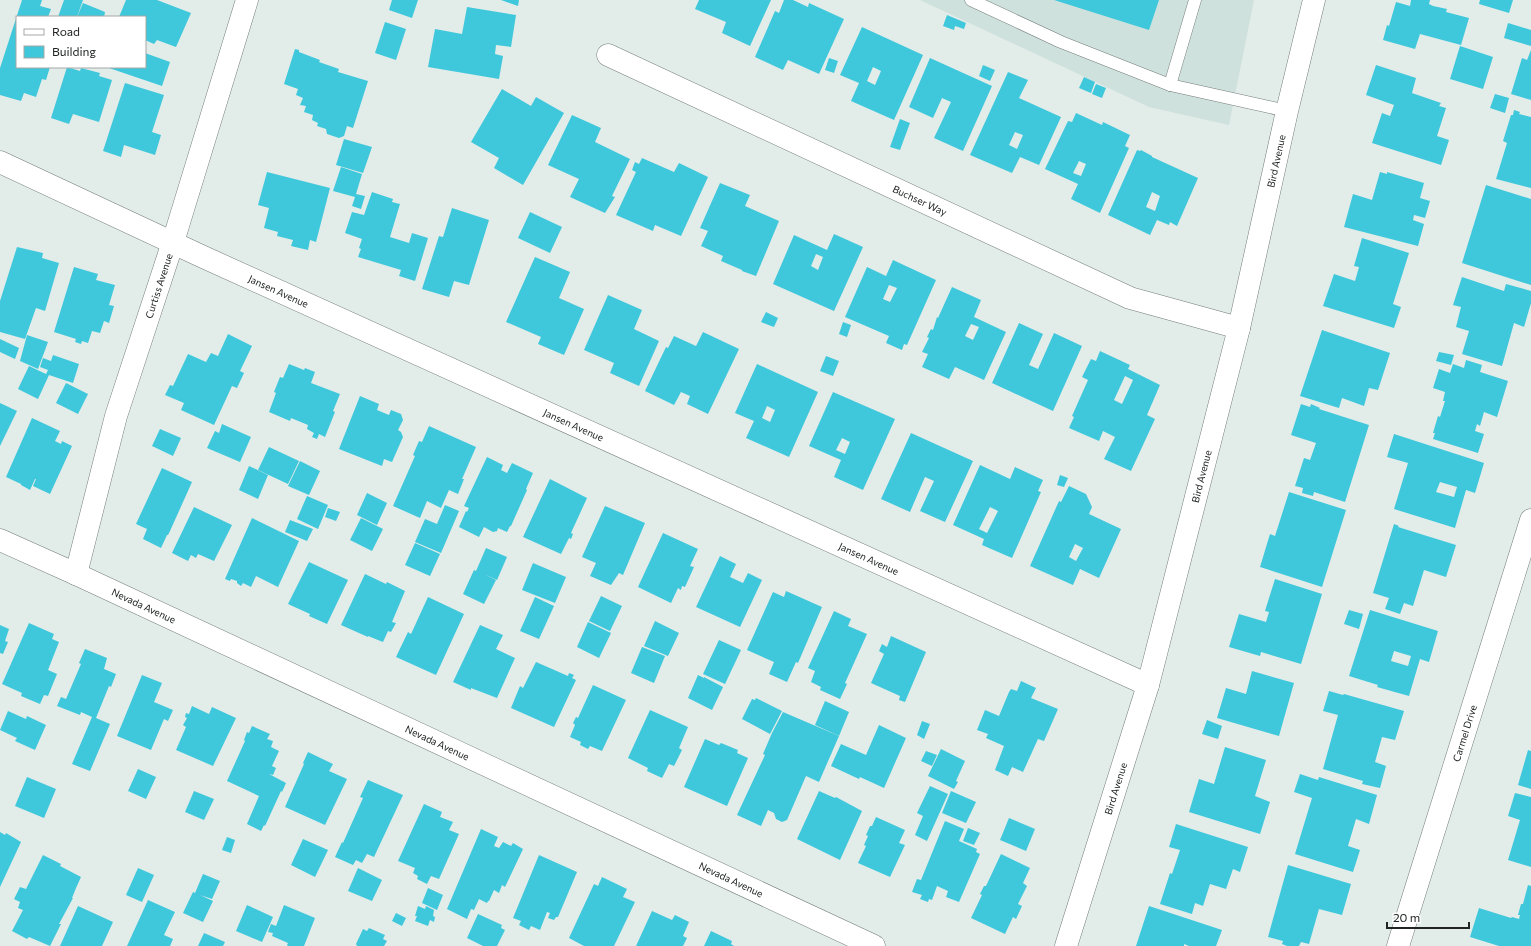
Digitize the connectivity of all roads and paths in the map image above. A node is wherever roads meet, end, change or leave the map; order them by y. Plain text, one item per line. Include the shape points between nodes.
1 (247, 0) edge
2 (971, 0) edge
3 (1195, 0) edge
4 (1314, 0) edge
5 (608, 55) dead end
6 (1170, 85) junction
7 (1287, 111) junction
8 (0, 162) edge
9 (173, 242) junction
10 (1238, 328) junction
11 (1531, 520) edge
12 (0, 540) edge
13 (76, 574) junction
14 (1148, 685) junction
15 (874, 946) edge
16 (1066, 946) edge
17 (1398, 946) edge

1 - 9 street, Curtiss Avenue
2 - 6 lane via 1061,42
3 - 6 lane
4 - 7 street, Bird Avenue
5 - 10 street, Buchser Way via 1130,298
6 - 7 lane
7 - 10 street, Bird Avenue
8 - 9 street, Jansen Avenue
9 - 13 street, Curtiss Avenue via 116,416
9 - 14 street, Jansen Avenue
10 - 14 street, Bird Avenue
11 - 17 street, Carmel Drive
12 - 13 street, Nevada Avenue
13 - 15 street, Nevada Avenue
14 - 16 street, Bird Avenue

